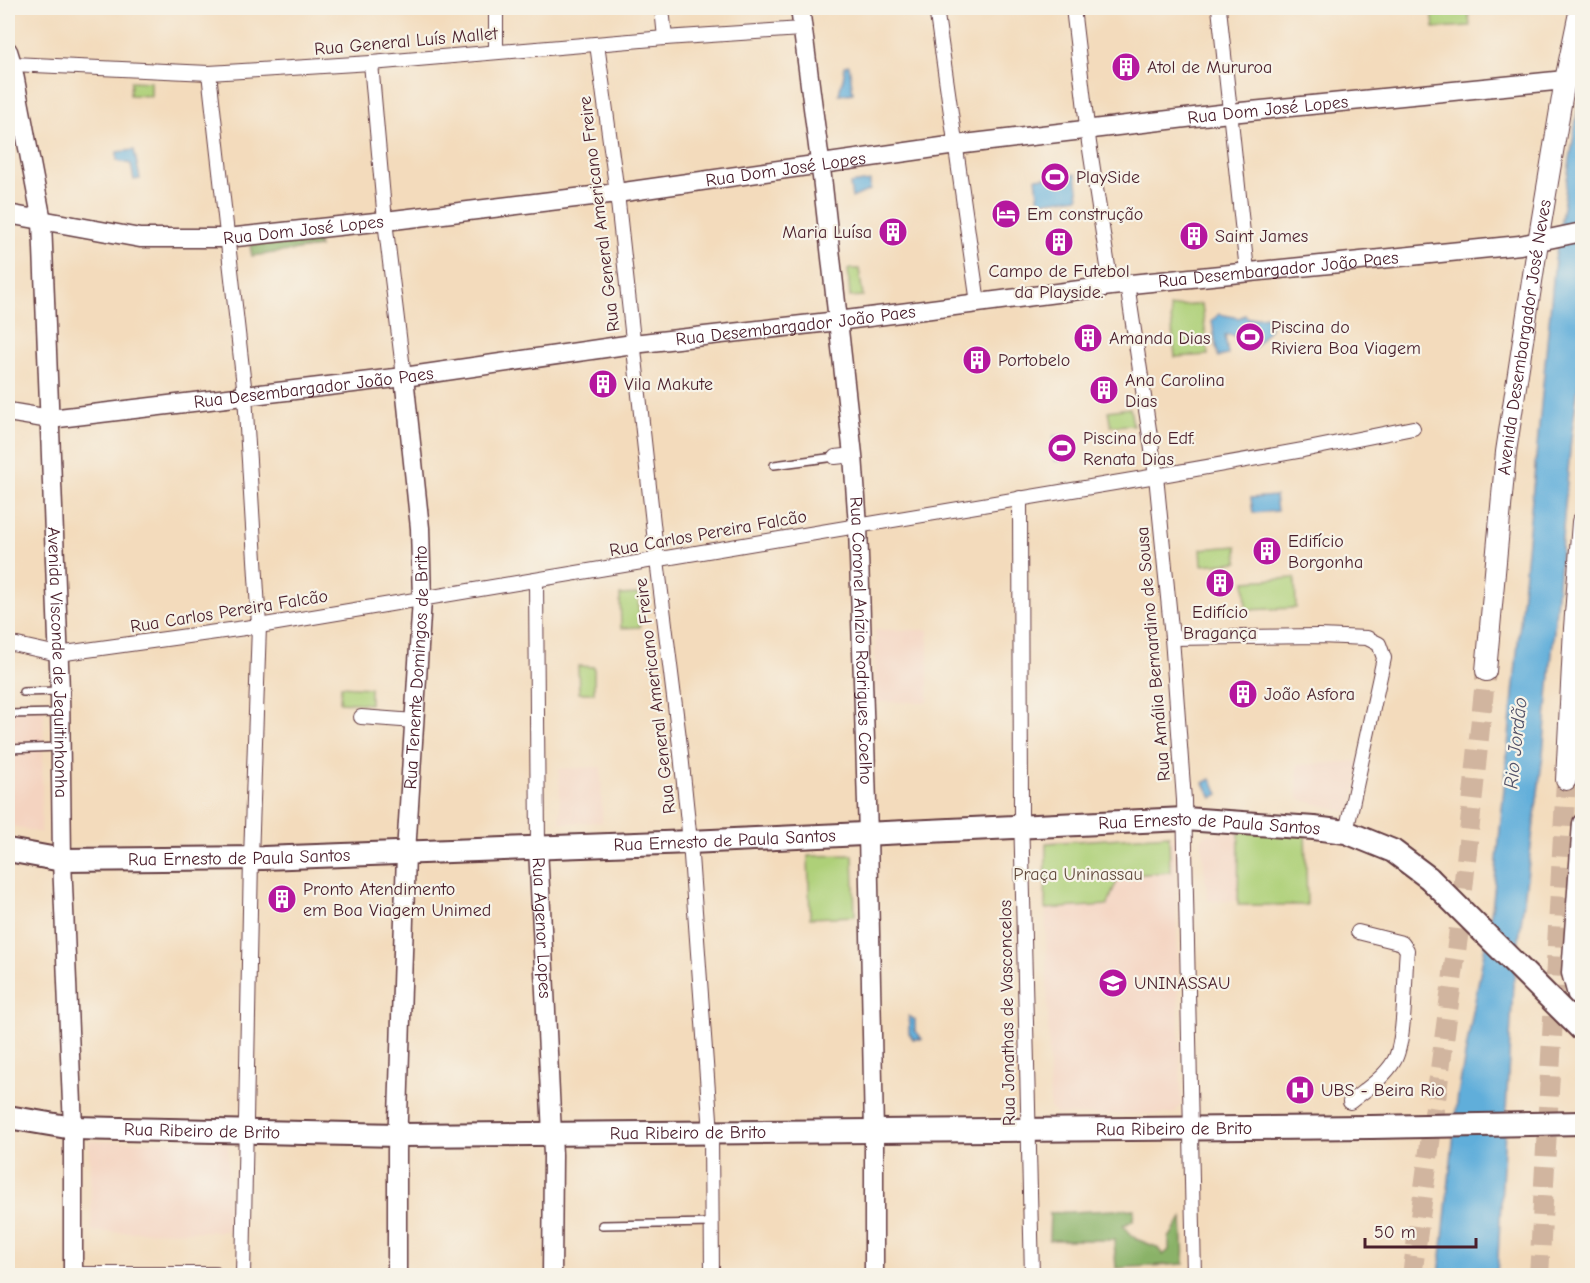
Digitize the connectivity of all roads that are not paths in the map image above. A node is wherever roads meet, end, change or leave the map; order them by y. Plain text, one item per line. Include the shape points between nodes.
1 (496, 8) edge
2 (662, 8) edge
3 (800, 8) edge
4 (936, 8) edge
5 (1073, 8) edge
6 (1219, 8) edge
7 (1580, 8) edge
8 (802, 28) junction
9 (665, 38) junction
10 (597, 44) junction
11 (496, 52) junction
12 (10, 58) edge
13 (371, 63) junction
14 (208, 73) junction
15 (1565, 81) junction
16 (1232, 112) junction
17 (1088, 130) junction
18 (956, 145) junction
19 (820, 164) junction
20 (617, 193) junction
21 (8, 214) edge
22 (42, 221) junction
23 (385, 221) junction
24 (1582, 232) edge
25 (227, 238) junction
26 (1543, 241) junction
27 (1247, 271) junction
28 (1119, 285) junction
29 (978, 303) junction
30 (838, 321) junction
31 (633, 344) junction
32 (404, 377) junction
33 (245, 395) junction
34 (8, 412) edge
35 (50, 419) junction
36 (1413, 428) dead end
37 (844, 456) junction
38 (774, 465) dead end
39 (1156, 476) junction
40 (1020, 498) junction
41 (1582, 522) edge
42 (858, 526) junction
43 (657, 561) junction
44 (536, 580) junction
45 (422, 599) junction
46 (259, 626) junction
47 (1172, 638) junction
48 (8, 643) edge
49 (58, 654) junction
50 (1486, 671) tunnel mouth
51 (1582, 689) edge
52 (22, 692) dead end
53 (60, 692) junction
54 (60, 713) junction
55 (8, 714) edge
56 (361, 717) dead end
57 (415, 721) junction
58 (61, 747) junction
59 (8, 748) edge
60 (1567, 771) joint
61 (1185, 819) junction
62 (1582, 823) edge
63 (1022, 827) junction
64 (1346, 832) junction
65 (868, 834) junction
66 (690, 842) junction
67 (538, 847) junction
68 (8, 850) edge
69 (406, 853) junction
70 (252, 858) junction
71 (63, 860) junction
72 (1358, 932) dead end
73 (1582, 1002) edge
74 (1582, 1030) edge
75 (1350, 1102) dead end
76 (8, 1117) edge
77 (1582, 1123) edge
78 (72, 1128) junction
79 (1192, 1129) junction
80 (1028, 1131) junction
81 (245, 1132) junction
82 (711, 1133) junction
83 (874, 1133) junction
84 (552, 1134) junction
85 (398, 1136) junction
86 (712, 1223) junction
87 (602, 1225) dead end
88 (215, 1274) edge
89 (73, 1275) edge
90 (243, 1275) edge
91 (397, 1275) edge
92 (552, 1275) edge
93 (712, 1275) edge
94 (874, 1275) edge
95 (1032, 1275) edge
96 (1194, 1275) edge

1 - 11 street
2 - 9 street
3 - 8 street, Rua Coronel Anízio Rodrigues Coelho
4 - 18 street
5 - 17 street, Rua Amália Bernardino de Sousa
6 - 16 street
7 - 15 main road, Avenida Desembargador José Neves
8 - 9 street, Rua General Luís Mallet
8 - 19 street, Rua Coronel Anízio Rodrigues Coelho
9 - 10 street, Rua General Luís Mallet
10 - 11 street, Rua General Luís Mallet
10 - 20 street, Rua General Americano Freire
11 - 13 street, Rua General Luís Mallet
12 - 14 street, Rua General Luís Mallet
12 - 22 street, Avenida Visconde de Jequitinhonha
13 - 14 street, Rua General Luís Mallet
13 - 23 street, Rua Tenente Domingos de Brito
14 - 25 street
15 - 16 street, Rua Dom José Lopes
15 - 26 main road, Avenida Desembargador José Neves
16 - 17 street, Rua Dom José Lopes
16 - 27 street
17 - 18 street, Rua Dom José Lopes
17 - 28 street, Rua Amália Bernardino de Sousa
18 - 19 street, Rua Dom José Lopes
18 - 29 street
19 - 20 street, Rua Dom José Lopes
19 - 30 street, Rua Coronel Anízio Rodrigues Coelho
20 - 23 street, Rua Dom José Lopes
20 - 31 street, Rua General Americano Freire
21 - 22 street, Rua Dom José Lopes
22 - 25 street, Rua Dom José Lopes via 140,238
22 - 35 street, Avenida Visconde de Jequitinhonha
23 - 25 street, Rua Dom José Lopes
23 - 32 street, Rua Tenente Domingos de Brito
24 - 26 street, Rua Desembargador João Paes
25 - 33 street
26 - 27 street, Rua Desembargador João Paes
26 - 50 main road, Avenida Desembargador José Neves via 1506,452
27 - 28 street, Rua Desembargador João Paes
28 - 29 street, Rua Desembargador João Paes
28 - 39 street, Rua Amália Bernardino de Sousa
29 - 30 street, Rua Desembargador João Paes
30 - 31 street, Rua Desembargador João Paes
30 - 37 street, Rua Coronel Anízio Rodrigues Coelho
31 - 32 street, Rua Desembargador João Paes
31 - 43 street, Rua General Americano Freire
32 - 33 street, Rua Desembargador João Paes
32 - 45 street, Rua Tenente Domingos de Brito via 419,517
33 - 35 street, Rua Desembargador João Paes
33 - 46 street
34 - 35 street, Rua Desembargador João Paes
35 - 49 street, Avenida Visconde de Jequitinhonha
36 - 39 street, Rua Carlos Pereira Falcão
37 - 38 lane
37 - 42 street, Rua Coronel Anízio Rodrigues Coelho
39 - 40 street, Rua Carlos Pereira Falcão
39 - 47 street, Rua Amália Bernardino de Sousa
40 - 42 street, Rua Carlos Pereira Falcão
40 - 63 street, Rua Jonathas de Vasconcelos
41 - 60 main road
42 - 43 street, Rua Carlos Pereira Falcão
42 - 65 street, Rua Coronel Anízio Rodrigues Coelho
43 - 44 street, Rua Carlos Pereira Falcão
43 - 66 street, Rua General Americano Freire
44 - 45 street, Rua Carlos Pereira Falcão
44 - 67 street, Rua Agenor Lopes
45 - 46 street, Rua Carlos Pereira Falcão
45 - 57 street, Rua Tenente Domingos de Brito
46 - 49 street, Rua Carlos Pereira Falcão
46 - 70 street
47 - 61 street, Rua Amália Bernardino de Sousa
47 - 64 street via 1319,636 1367,638 1379,644 1384,658
48 - 49 street, Rua Carlos Pereira Falcão
49 - 53 street, Avenida Visconde de Jequitinhonha
51 - 60 street
52 - 53 lane
53 - 54 street, Avenida Visconde de Jequitinhonha
54 - 55 lane
54 - 58 street, Avenida Visconde de Jequitinhonha
56 - 57 street
57 - 69 street, Rua Tenente Domingos de Brito
58 - 59 lane
58 - 71 street, Avenida Visconde de Jequitinhonha
61 - 63 main road, Rua Ernesto de Paula Santos
61 - 64 main road, Rua Ernesto de Paula Santos
61 - 79 street, Rua Amália Bernardino de Sousa
62 - 73 street via 1571,973
63 - 65 main road, Rua Ernesto de Paula Santos
63 - 80 street, Rua Jonathas de Vasconcelos
64 - 74 main road, Rua Ernesto de Paula Santos, bridge via 1393,851 1429,878
65 - 66 main road, Rua Ernesto de Paula Santos
65 - 83 street, Rua Coronel Anízio Rodrigues Coelho
66 - 67 main road, Rua Ernesto de Paula Santos
66 - 82 street, Rua General Americano Freire
67 - 69 main road, Rua Ernesto de Paula Santos
67 - 84 street, Rua Agenor Lopes
68 - 71 main road, Rua Ernesto de Paula Santos
69 - 70 main road, Rua Ernesto de Paula Santos
69 - 85 street, Rua Tenente Domingos de Brito
70 - 71 main road, Rua Ernesto de Paula Santos
70 - 81 street
71 - 78 street, Avenida Visconde de Jequitinhonha
72 - 75 street via 1401,943 1407,950 1399,1049 1387,1071
76 - 78 main road, Rua Ribeiro de Brito
77 - 79 main road, Rua Ribeiro de Brito, bridge
78 - 81 main road, Rua Ribeiro de Brito
78 - 89 street, Avenida Visconde de Jequitinhonha
79 - 80 main road, Rua Ribeiro de Brito
79 - 96 street, Rua Amália Bernardino de Sousa
80 - 83 main road, Rua Ribeiro de Brito
80 - 95 street, Rua Jonathas de Vasconcelos
81 - 85 main road, Rua Ribeiro de Brito
81 - 90 street
82 - 83 main road, Rua Ribeiro de Brito
82 - 84 main road, Rua Ribeiro de Brito
82 - 86 street, Rua General Americano Freire
83 - 94 street, Rua Coronel Anízio Rodrigues Coelho
84 - 85 main road, Rua Ribeiro de Brito
84 - 92 street, Rua Agenor Lopes
85 - 91 street, Rua Tenente Domingos de Brito
86 - 87 lane
86 - 93 street, Rua General Americano Freire
88 - 89 street

